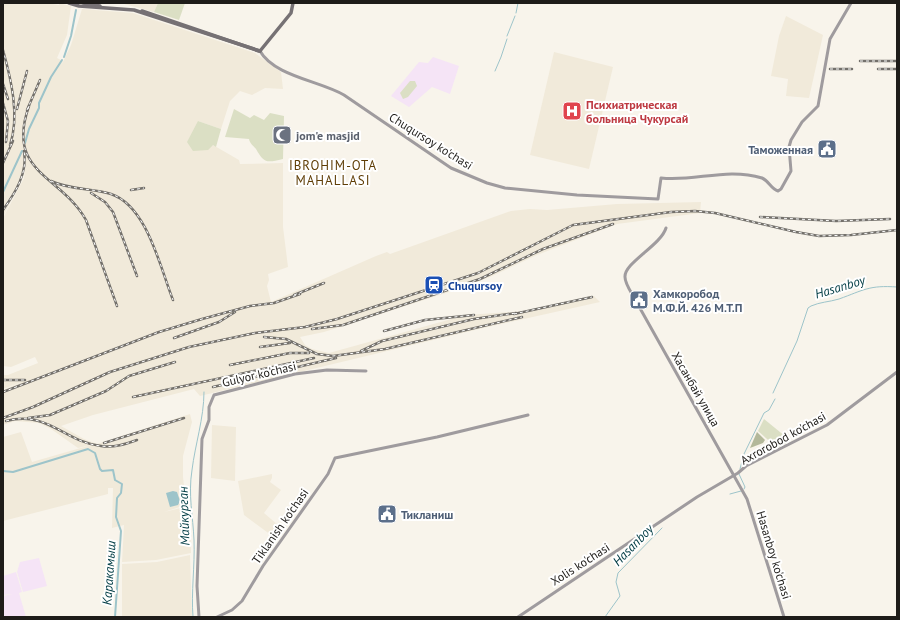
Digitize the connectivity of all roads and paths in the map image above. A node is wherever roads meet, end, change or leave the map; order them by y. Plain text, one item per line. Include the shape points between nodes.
1 (69, 3) edge
2 (84, 3) edge
3 (293, 3) edge
4 (852, 3) edge
5 (260, 51) junction
6 (666, 228) dead end
7 (366, 371) dead end
8 (897, 372) edge
9 (528, 415) dead end
10 (734, 476) junction
11 (744, 493) joint
12 (238, 605) junction
13 (199, 617) edge
14 (213, 617) edge
15 (217, 617) edge
16 (518, 617) edge
17 (784, 617) edge

1 - 5 main road via 134,10
2 - 5 main road via 134,8
3 - 5 main road via 291,14
4 - 5 street, Chuqursoy ko'chasi via 832,34 817,107 802,122 790,140 791,172 780,191 776,191 762,179 729,173 678,179 661,178 658,199 505,188 479,181 452,168 340,92 280,68
6 - 10 street, Хасанбай улица via 652,248 626,270 625,279
7 - 13 street, Gulyor ko'chasi via 327,370 295,374 221,392 213,397 202,439 197,586
8 - 10 street, Axrorobod ko'chasi via 828,425 746,466
9 - 12 street, Tiklanish ko'chasi via 335,458 331,470 313,498
10 - 11 street, Хасанбай улица
10 - 16 street, Xolis ko'chasi via 697,497
11 - 17 street, Hasanboy ko'chasi
12 - 14 street
12 - 15 street

